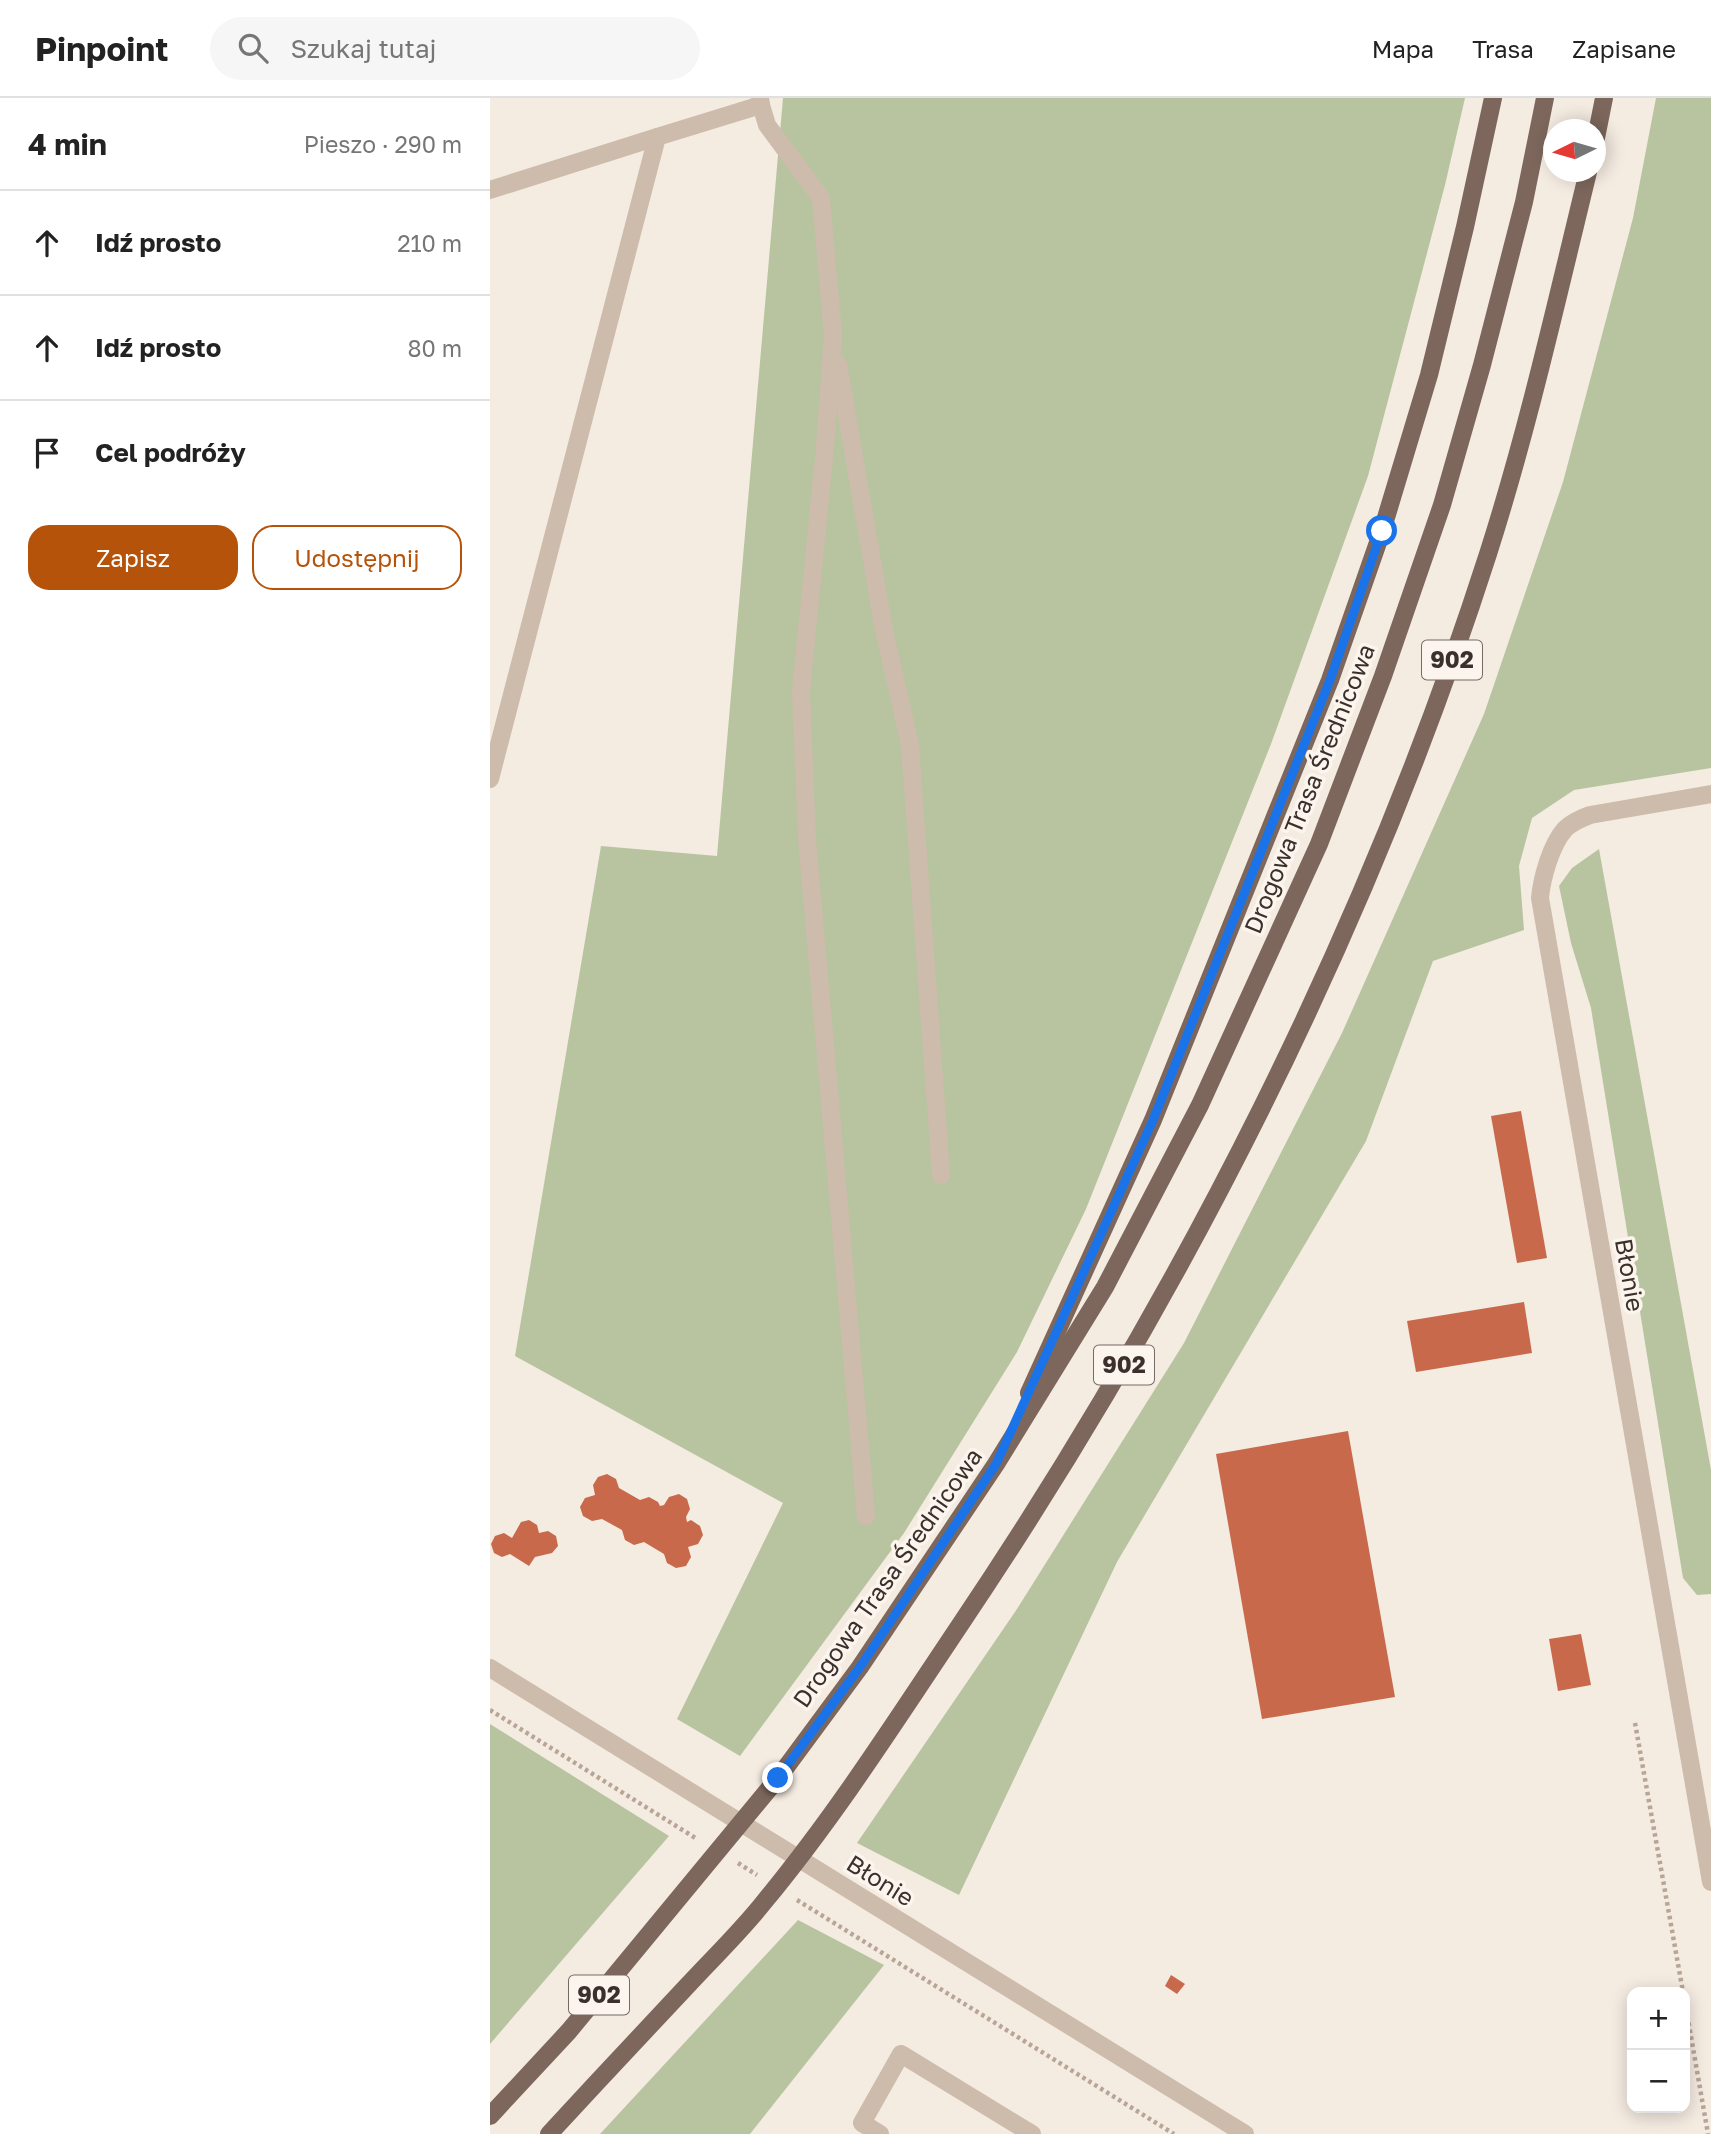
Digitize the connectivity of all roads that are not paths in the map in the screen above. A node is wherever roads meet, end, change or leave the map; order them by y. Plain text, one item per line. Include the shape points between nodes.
1 (1493, 98) edge
2 (1545, 98) edge
3 (1604, 98) edge
4 (761, 102) edge
5 (1599, 119) edge
6 (657, 137) junction
7 (1586, 182) edge
8 (490, 190) edge
9 (833, 335) junction
10 (490, 779) edge
11 (1711, 794) edge
12 (941, 1175) dead end
13 (996, 1464) junction
14 (866, 1516) dead end
15 (490, 1668) edge
16 (1711, 1882) edge
17 (490, 2116) edge
18 (549, 2134) edge
19 (880, 2134) edge
20 (1032, 2134) edge
21 (1245, 2134) edge

1 - 13 main road via 1429,375 1330,680 1153,1120
2 - 13 main road, Drogowa Trasa Średnicowa / 902 via 1524,202 1442,505 1384,676 1319,844 1200,1105 1105,1287
3 - 5 main road
4 - 6 street
4 - 9 street via 767,125 821,198
6 - 8 street
6 - 10 street
7 - 18 main road, 902 via 1489,551 1445,679 1364,888 1265,1101 1153,1317 1020,1537 833,1813 762,1905
9 - 12 street via 884,630 910,745
9 - 14 street via 800,691 807,839
11 - 16 street, Błonie via 1576,821 1566,829 1544,871 1540,898
13 - 17 main road, Drogowa Trasa Średnicowa / 902 via 860,1667 778,1778 569,2031
15 - 21 street, Błonie
19 - 20 street via 862,2123 901,2054

